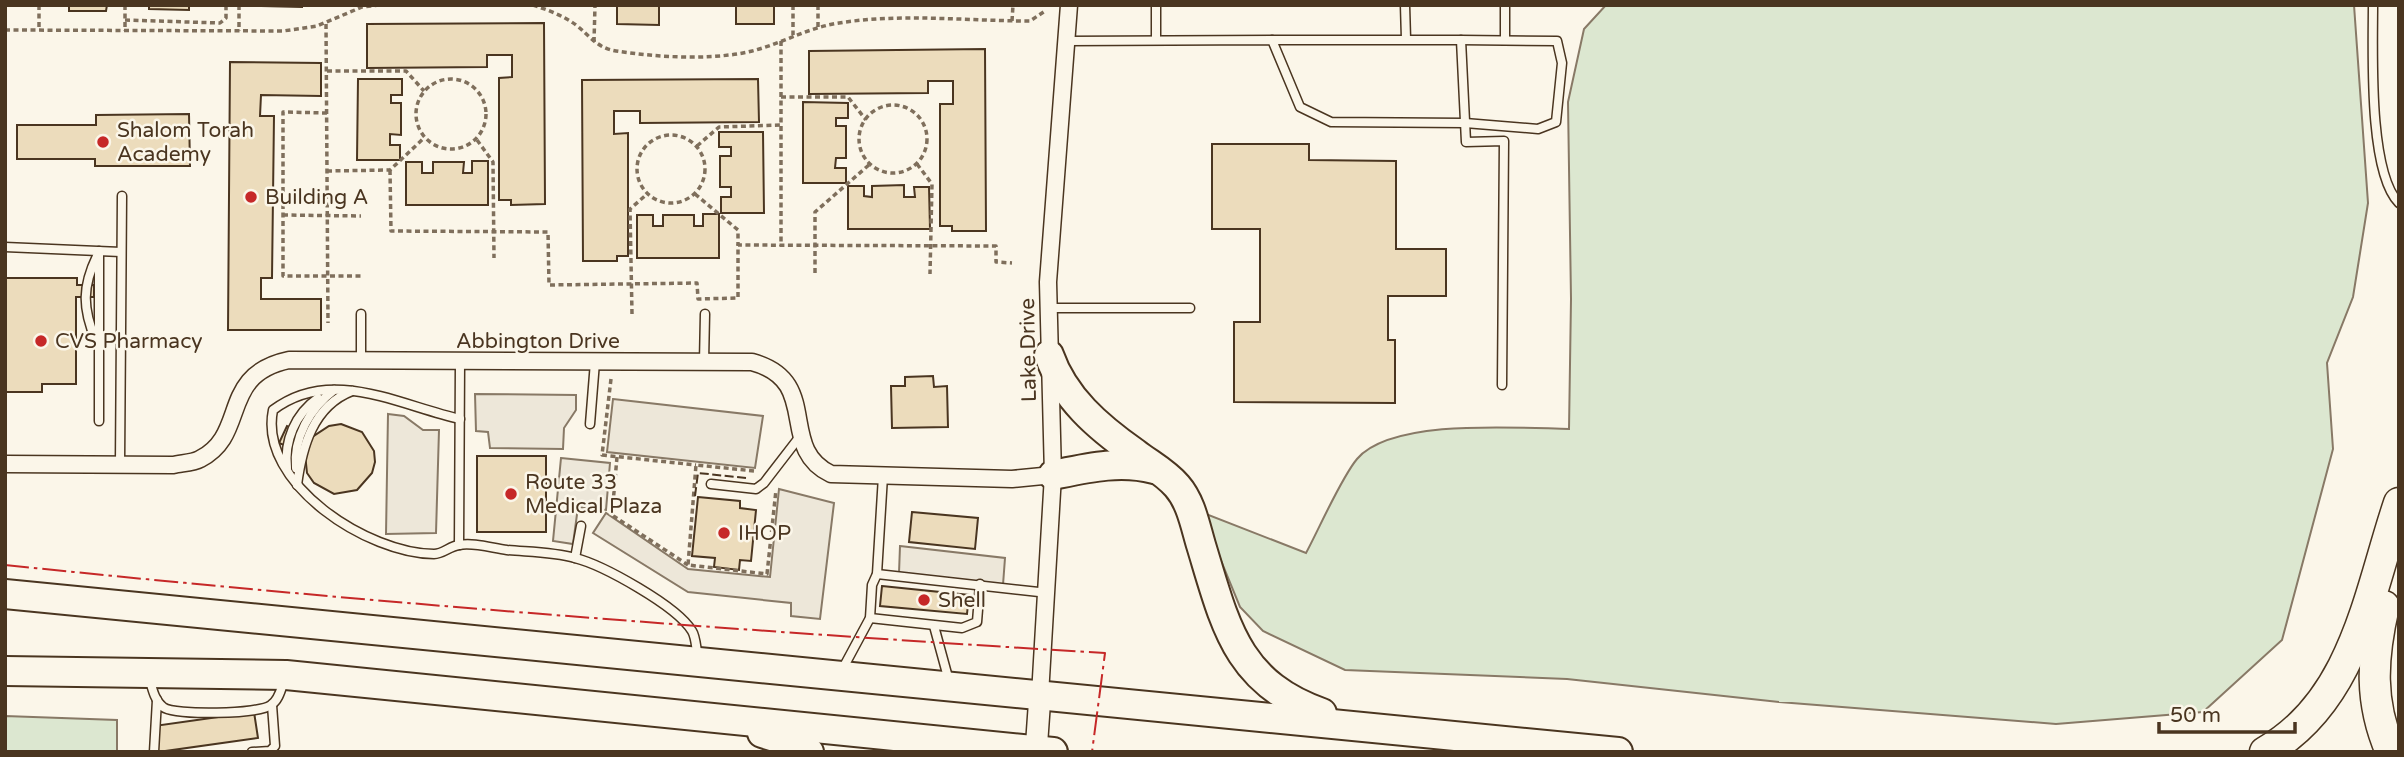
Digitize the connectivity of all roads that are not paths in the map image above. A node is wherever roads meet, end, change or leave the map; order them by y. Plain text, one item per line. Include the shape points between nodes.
1 (1069, 5) edge
2 (1156, 5) edge
3 (1405, 5) edge
4 (1505, 5) edge
5 (2373, 5) edge
6 (1406, 39) junction
7 (1156, 40) junction
8 (1272, 40) junction
9 (1461, 40) junction
10 (1504, 40) junction
11 (1067, 41) junction
12 (1465, 123) junction
13 (122, 196) dead end
14 (2399, 203) edge
15 (5, 247) edge
16 (99, 251) junction
17 (121, 252) junction
18 (1048, 308) junction
19 (1190, 309) dead end
20 (361, 314) dead end
21 (705, 314) dead end
22 (98, 346) junction
23 (1049, 355) junction
24 (361, 361) junction
25 (460, 362) junction
26 (595, 362) junction
27 (704, 362) junction
28 (1502, 385) dead end
29 (336, 388) junction
30 (354, 390) junction
31 (460, 419) junction
32 (99, 421) dead end
33 (590, 424) dead end
34 (801, 435) junction
35 (5, 464) edge
36 (120, 464) junction
37 (1160, 470) junction
38 (287, 472) junction
39 (883, 475) junction
40 (1053, 475) junction
41 (711, 484) dead end
42 (297, 485) junction
43 (2399, 503) edge
44 (581, 526) dead end
45 (459, 544) junction
46 (2399, 556) edge
47 (575, 558) junction
48 (877, 574) junction
49 (5, 578) edge
50 (980, 584) junction
51 (1048, 593) junction
52 (5, 594) edge
53 (78, 600) junction
54 (870, 618) junction
55 (934, 626) junction
56 (700, 662) junction
57 (5, 671) edge
58 (147, 671) junction
59 (286, 674) junction
60 (839, 676) junction
61 (950, 687) junction
62 (1040, 695) junction
63 (156, 700) junction
64 (272, 705) junction
65 (643, 709) junction
66 (1361, 726) junction
67 (1042, 751) edge
68 (154, 752) edge
69 (253, 752) edge
70 (809, 752) edge
71 (1618, 752) edge
72 (2265, 752) edge
73 (2391, 752) edge

1 - 11 street, Lake Drive
2 - 7 lane
3 - 6 lane
4 - 10 lane
5 - 14 lane via 2376,124 2382,169
6 - 8 lane
6 - 9 lane
7 - 8 lane
7 - 11 lane
8 - 12 lane via 1300,107 1331,122
9 - 10 lane
9 - 12 lane
10 - 12 lane via 1558,41 1562,63 1556,122 1538,129
11 - 18 street, Lake Drive
12 - 28 lane via 1466,142 1504,141
13 - 17 lane
15 - 16 lane
16 - 17 lane
16 - 22 lane
16 - 22 lane via 86,279 86,319
17 - 36 lane
18 - 19 lane
18 - 23 street, Lake Drive
20 - 24 lane
21 - 27 lane
22 - 32 lane
23 - 37 highway via 1076,405
23 - 40 street, Lake Drive
24 - 25 street, Abbington Drive
24 - 36 street, Abbington Drive via 269,364 249,378 220,443 199,460 173,465
25 - 26 street, Abbington Drive
25 - 31 lane
26 - 27 street, Abbington Drive
26 - 33 lane
27 - 34 street, Abbington Drive via 752,362 780,374 797,403
29 - 30 lane
29 - 38 lane via 299,416 285,449
29 - 38 lane via 299,394 273,410 269,428 273,448
29 - 42 lane via 308,418 294,453
30 - 31 lane
30 - 42 lane via 323,409 301,457
31 - 45 lane
34 - 39 street, Abbington Drive via 808,457 819,468 842,476
34 - 41 lane via 756,489
35 - 36 street, Abbington Drive
37 - 40 highway via 1107,465
37 - 66 highway via 1178,487 1189,507 1225,626 1266,685 1292,702
38 - 42 lane
39 - 40 street, Abbington Drive via 1012,479
39 - 48 lane
40 - 51 street, Lake Drive
42 - 45 lane via 315,505 369,538 436,554
43 - 72 highway via 2361,624 2336,682 2312,715
44 - 47 lane
45 - 47 lane
46 - 73 highway via 2378,632 2373,674 2379,718
47 - 56 lane via 618,575 672,611 692,631
48 - 50 lane
48 - 54 lane
49 - 53 highway
50 - 51 lane
50 - 55 lane via 977,622 962,628
51 - 62 street, Lake Drive
52 - 53 highway
53 - 56 highway
54 - 55 lane
54 - 60 lane
55 - 61 lane
56 - 60 highway
57 - 58 highway
58 - 59 highway
58 - 63 lane
59 - 64 lane
59 - 65 highway
60 - 61 highway
61 - 62 highway
62 - 66 highway
62 - 67 street
63 - 64 lane via 177,713 263,710
63 - 68 lane
64 - 69 lane via 275,746 270,751
65 - 67 highway
65 - 70 highway via 758,732
66 - 71 highway

